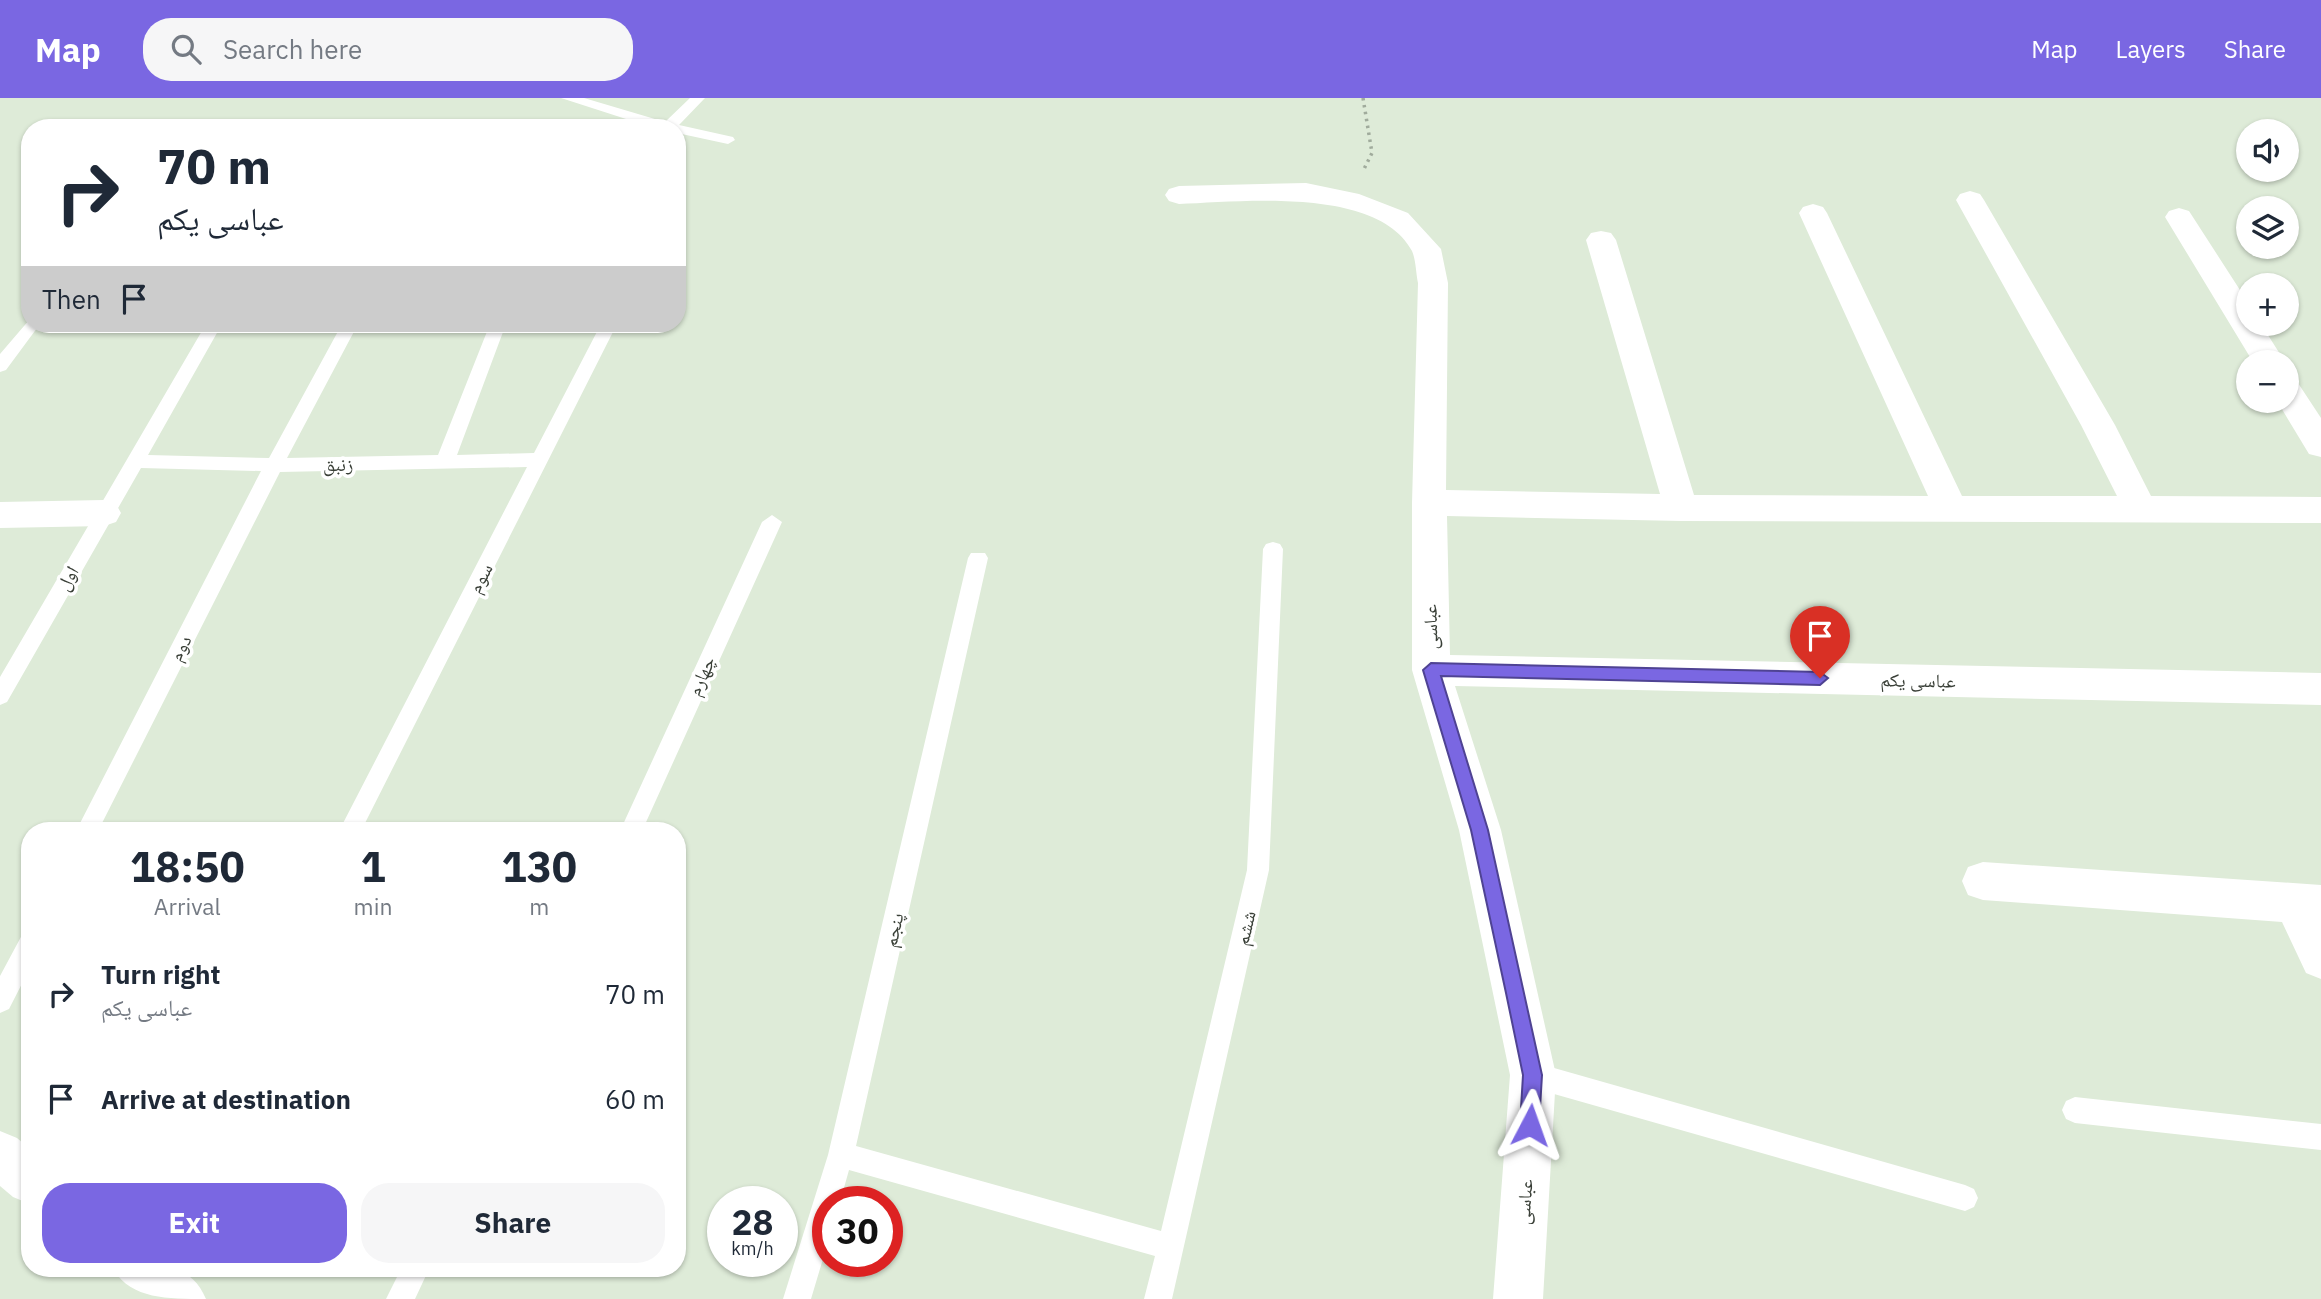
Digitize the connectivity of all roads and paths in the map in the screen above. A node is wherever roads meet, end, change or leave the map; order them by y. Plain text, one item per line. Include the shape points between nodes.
1 (568, 98) edge
2 (698, 98) edge
3 (1363, 98) edge
4 (641, 119) edge
5 (677, 119) edge
6 (686, 131) edge
7 (728, 141) dead end
8 (1179, 195) dead end
9 (1349, 200) junction
10 (1970, 200) dead end
11 (1813, 213) dead end
12 (2179, 217) dead end
13 (1601, 240) dead end
14 (25, 333) edge
15 (209, 333) edge
16 (345, 333) edge
17 (495, 333) edge
18 (604, 333) edge
19 (2262, 350) edge
20 (0, 366) edge
21 (2299, 410) edge
22 (2321, 445) edge
23 (540, 460) junction
24 (136, 461) junction
25 (445, 462) junction
26 (274, 465) junction
27 (1429, 503) junction
28 (1681, 508) junction
29 (2140, 508) junction
30 (1951, 509) junction
31 (2321, 510) edge
32 (104, 513) junction
33 (0, 515) edge
34 (772, 522) dead end
35 (1273, 549) dead end
36 (978, 558) dead end
37 (1431, 670) junction
38 (2321, 689) edge
39 (0, 696) edge
40 (92, 822) edge
41 (355, 822) edge
42 (635, 822) edge
43 (1983, 881) dead end
44 (2308, 904) edge
45 (2321, 958) edge
46 (21, 960) edge
47 (0, 1001) edge
48 (1533, 1075) junction
49 (2075, 1110) dead end
50 (2321, 1137) edge
51 (841, 1155) junction
52 (0, 1156) edge
53 (21, 1173) edge
54 (1965, 1198) dead end
55 (1171, 1247) junction
56 (149, 1277) edge
57 (411, 1277) edge
58 (181, 1299) edge
59 (400, 1299) edge
60 (797, 1299) edge
61 (1158, 1299) edge
62 (1517, 1299) edge

1 - 4 lane
2 - 5 lane
3 - 9 path via 1372,153
6 - 7 lane
8 - 9 street, عباسی via 1306,192
9 - 27 street, عباسی via 1398,219 1426,250 1433,283
10 - 29 street
11 - 30 street
12 - 19 street
13 - 28 street
14 - 20 lane
15 - 24 lane, اول
16 - 26 lane, دوم
17 - 25 lane
18 - 23 lane, سوم
21 - 22 street
23 - 25 lane, زنبق
23 - 41 lane, سوم
24 - 26 lane, زنبق
24 - 32 lane, اول
25 - 26 lane, زنبق
26 - 40 lane, دوم
27 - 28 street
27 - 37 street, عباسی
28 - 30 street
29 - 30 street
29 - 31 street
32 - 33 street
32 - 39 lane, اول
34 - 42 lane, چهارم
35 - 55 lane, ششم via 1258,870
36 - 51 lane, پنجم
37 - 38 street, عباسی یکم
37 - 48 street, عباسی via 1479,830
43 - 44 street
44 - 45 street
46 - 47 lane
48 - 54 lane
48 - 62 street, عباسی
49 - 50 lane
51 - 55 lane
51 - 60 lane, پنجم
52 - 53 street
55 - 61 lane, ششم
56 - 58 street
57 - 59 lane

